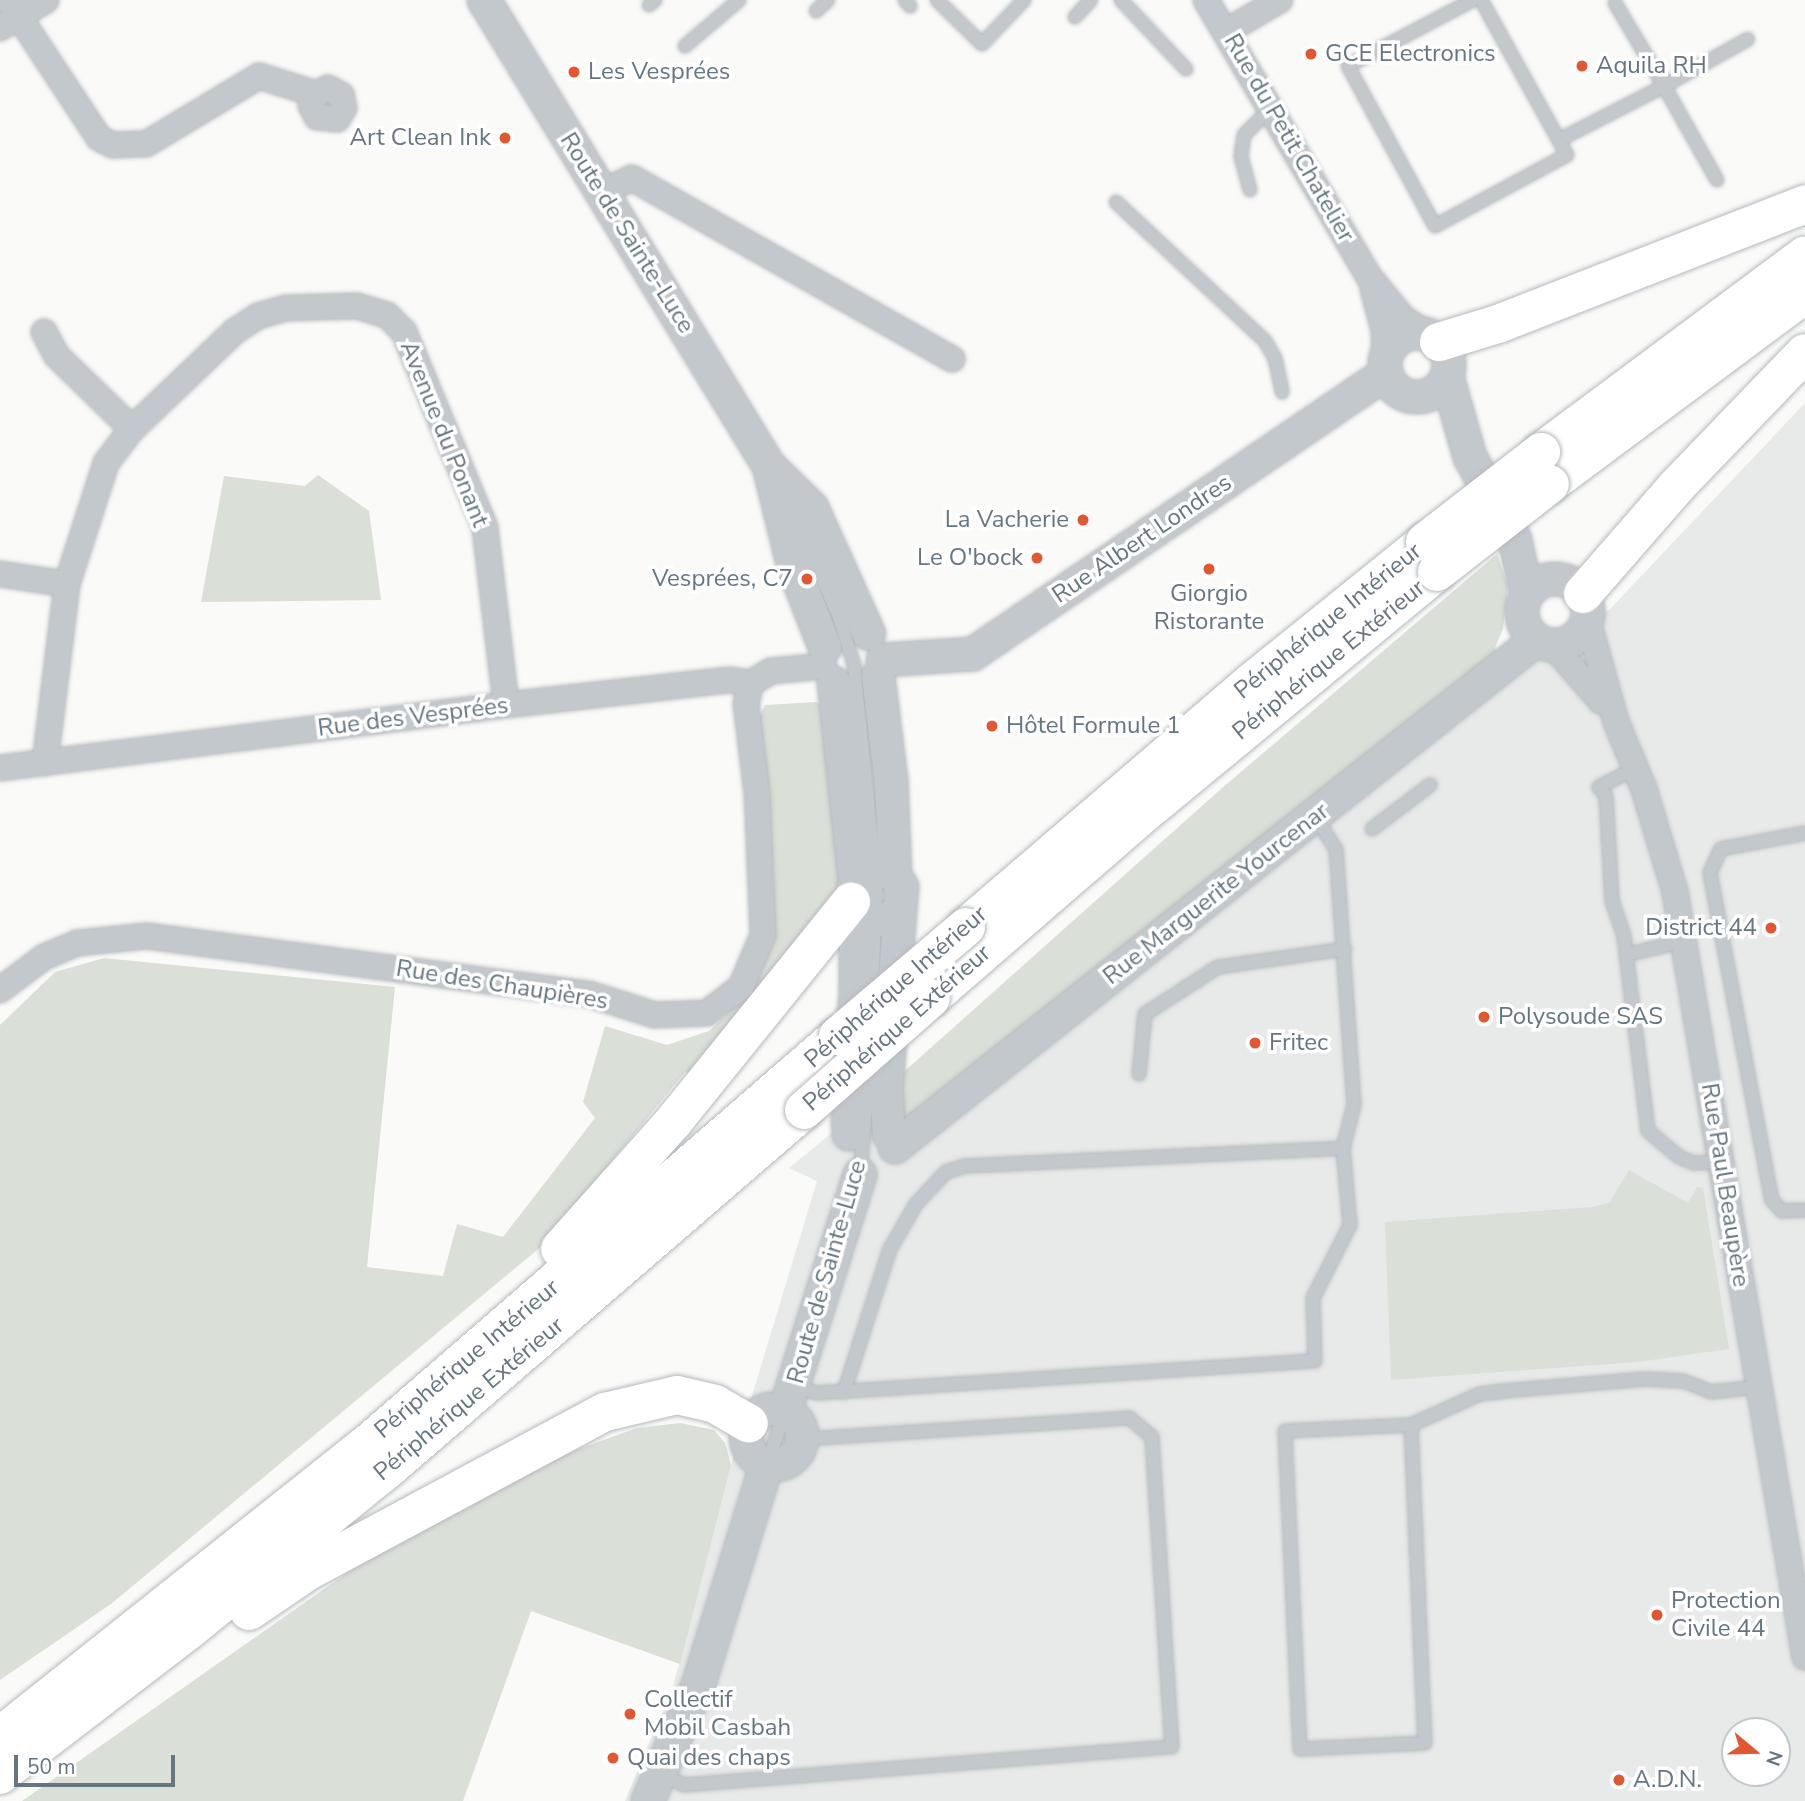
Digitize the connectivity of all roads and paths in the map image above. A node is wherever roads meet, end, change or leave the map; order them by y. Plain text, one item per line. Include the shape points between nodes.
1 (46, 0) edge
2 (484, 0) edge
3 (739, 0) edge
4 (828, 0) edge
5 (937, 0) edge
6 (1024, 0) edge
7 (1091, 0) edge
8 (1120, 0) edge
9 (1206, 0) edge
10 (1280, 0) edge
11 (1474, 0) edge
12 (1481, 0) edge
13 (1615, 3) dead end
14 (816, 11) dead end
15 (9, 15) edge
16 (1075, 17) dead end
17 (1227, 31) junction
18 (1748, 39) dead end
19 (685, 46) dead end
20 (1186, 69) dead end
21 (1664, 86) junction
22 (316, 94) dead end
23 (1273, 107) junction
24 (1559, 140) junction
25 (1717, 180) dead end
26 (1250, 190) dead end
27 (601, 193) junction
28 (1116, 202) dead end
29 (1805, 204) edge
30 (1805, 255) edge
31 (1370, 278) junction
32 (1805, 294) edge
33 (44, 332) dead end
34 (1439, 352) junction
35 (1805, 353) edge
36 (952, 359) dead end
37 (1385, 365) junction
38 (1282, 391) dead end
39 (1411, 397) junction
40 (132, 429) junction
41 (1470, 457) junction
42 (769, 466) junction
43 (1546, 468) junction
44 (1515, 540) junction
45 (1431, 557) junction
46 (0, 574) edge
47 (67, 584) junction
48 (1527, 594) junction
49 (1576, 597) junction
50 (1544, 643) junction
51 (852, 661) junction
52 (751, 683) junction
53 (506, 705) junction
54 (1616, 722) junction
55 (45, 763) junction
56 (0, 768) edge
57 (1636, 768) junction
58 (1430, 785) dead end
59 (1315, 815) junction
60 (1372, 829) dead end
61 (1805, 833) edge
62 (872, 897) junction
63 (1684, 941) junction
64 (1345, 949) junction
65 (1626, 955) junction
66 (0, 990) edge
67 (1139, 1074) dead end
68 (875, 1135) junction
69 (1343, 1148) junction
70 (1721, 1162) junction
71 (860, 1175) junction
72 (1805, 1210) edge
73 (502, 1332) junction
74 (1758, 1387) junction
75 (844, 1392) junction
76 (790, 1399) junction
77 (749, 1424) junction
78 (1411, 1425) junction
79 (801, 1440) junction
80 (767, 1464) junction
81 (189, 1630) junction
82 (1805, 1657) edge
83 (0, 1736) edge
84 (0, 1774) edge
85 (655, 1788) edge

1 - 15 street
2 - 27 street, Route de Sainte-Luce
3 - 19 lane
4 - 14 lane
5 - 6 lane via 982,44
7 - 16 lane
8 - 20 lane
9 - 17 street, Rue du Petit Chatelier
10 - 17 street
11 - 24 lane via 1348,66 1435,226 1567,155
12 - 24 lane
13 - 21 lane
15 - 22 street via 99,138 113,145 146,144 259,76
17 - 23 street, Rue du Petit Chatelier
18 - 21 lane
21 - 24 lane
21 - 25 lane
23 - 26 lane via 1244,135 1241,156
23 - 31 street, Rue du Petit Chatelier
27 - 36 street via 632,178
27 - 42 street, Route de Sainte-Luce
28 - 38 lane via 1265,341 1275,358
29 - 34 highway via 1498,324
30 - 43 highway
31 - 34 street, Rue du Petit Chatelier
31 - 37 street, Rue du Petit Chatelier via 1384,330
32 - 43 highway, Périphérique Extérieur
33 - 40 street via 56,355
34 - 37 street via 1403,336
34 - 39 street via 1433,393
34 - 41 street
35 - 49 highway
37 - 39 street via 1395,389
37 - 51 street, Rue Albert Londres via 973,654
39 - 41 street
40 - 47 street, Avenue du Ponant via 106,463
40 - 53 street, Avenue du Ponant via 235,331 258,316 286,308 357,306 387,315 404,332 416,355 485,528
41 - 44 street
42 - 51 street, Route de Sainte-Luce via 794,568
42 - 51 street, Route de Sainte-Luce via 812,508
43 - 45 highway, Périphérique Extérieur, bridge
44 - 48 street
44 - 49 street
45 - 73 highway, Périphérique Intérieur, bridge via 1252,681
45 - 81 highway, Périphérique Extérieur, bridge via 804,1110 389,1468
46 - 47 street
47 - 55 street, Avenue du Ponant
48 - 49 street via 1537,584
48 - 50 street via 1523,622
49 - 50 street via 1576,638
49 - 54 street, Rue Paul Beaupère
50 - 54 street, Rue Paul Beaupère via 1588,681
50 - 59 street, Rue Marguerite Yourcenar
51 - 52 street, Rue des Vesprées via 771,671
51 - 62 street, Route de Sainte-Luce
51 - 62 street, Route de Sainte-Luce via 888,754
52 - 53 street, Rue des Vesprées via 730,680
52 - 66 street, Rue des Chaupières via 746,704 758,806 763,935 741,988 707,1013 655,1015 589,994 148,936 99,938 59,950
53 - 55 street, Rue des Vesprées
54 - 57 street, Rue Paul Beaupère
55 - 56 street, Rue des Vesprées
57 - 63 street, Rue Paul Beaupère via 1670,871
57 - 65 lane via 1600,787 1606,796 1612,901
58 - 60 lane
59 - 64 lane via 1336,850
59 - 68 street, Rue Marguerite Yourcenar
61 - 72 lane via 1721,849 1710,873 1772,1200 1782,1211
62 - 68 street, Route de Sainte-Luce via 856,994 847,1101
62 - 73 highway via 602,1207 514,1295
63 - 65 lane
63 - 70 street, Rue Paul Beaupère
64 - 67 lane via 1218,967 1145,1014
64 - 69 lane via 1354,1105
65 - 70 lane via 1648,1130 1687,1160
68 - 71 street, Route de Sainte-Luce via 846,1162
68 - 71 street via 895,1158 881,1174
69 - 75 lane via 966,1166 946,1172 916,1204 890,1249
69 - 75 lane via 1350,1226 1313,1298 1315,1361
70 - 74 street, Rue Paul Beaupère
71 - 76 street, Route de Sainte-Luce
73 - 83 highway, Périphérique Intérieur via 265,1528
74 - 78 lane via 1711,1392 1683,1381 1645,1379 1503,1391 1480,1394
74 - 82 street, Rue Paul Beaupère
75 - 76 lane
76 - 77 street via 761,1412
76 - 79 street
76 - 80 lane
77 - 80 street via 748,1448
77 - 81 highway via 715,1404 677,1395 604,1412 308,1572 222,1628
78 - 78 lane via 1285,1431 1300,1749 1425,1743
79 - 80 street via 786,1462
79 - 85 lane via 1129,1418 1152,1437 1172,1747
80 - 85 street via 700,1680
81 - 84 highway, Périphérique Extérieur

